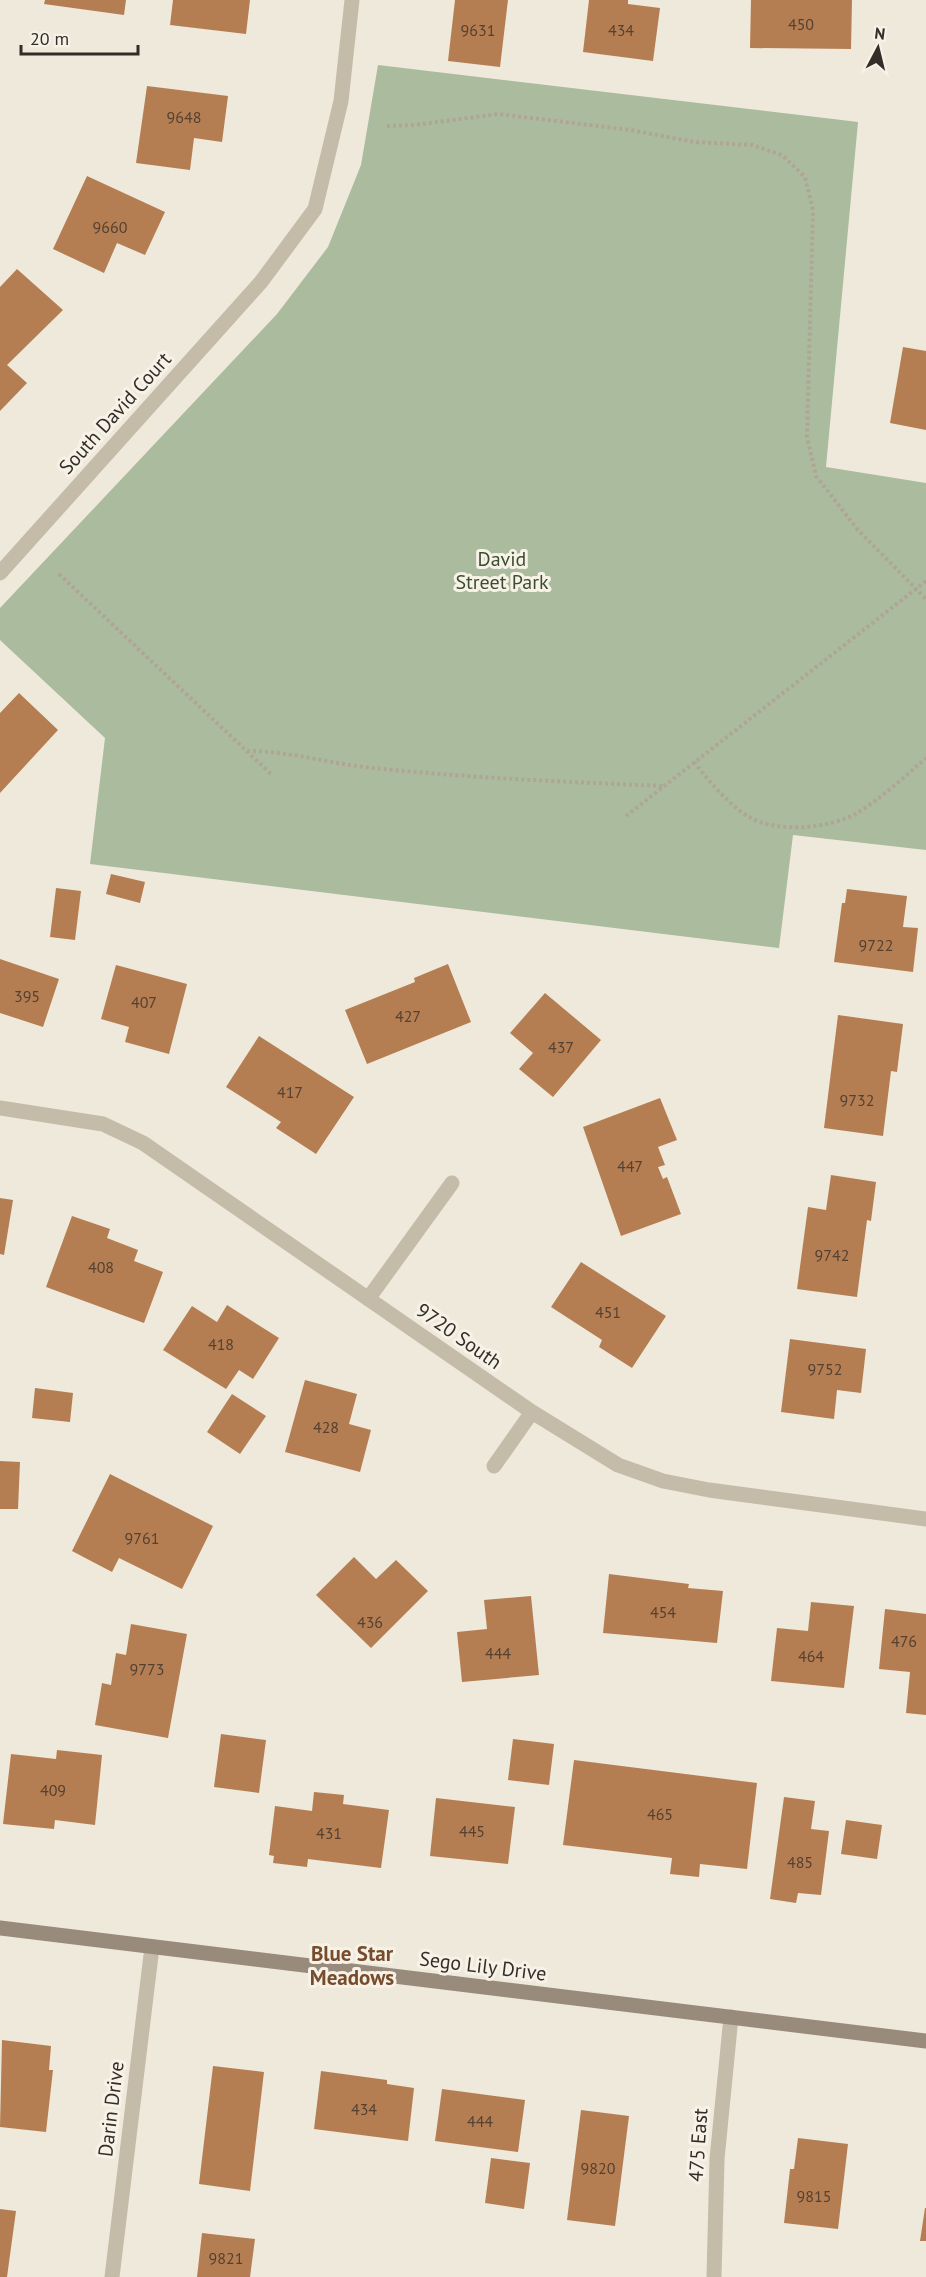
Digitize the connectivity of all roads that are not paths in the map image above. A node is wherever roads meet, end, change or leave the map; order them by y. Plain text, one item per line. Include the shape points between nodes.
1 (352, 0) edge
2 (0, 573) edge
3 (0, 1108) edge
4 (452, 1183) dead end
5 (368, 1299) junction
6 (532, 1412) junction
7 (494, 1466) dead end
8 (926, 1519) edge
9 (0, 1928) edge
10 (152, 1947) junction
11 (731, 2017) junction
12 (926, 2041) edge
13 (112, 2277) edge
14 (714, 2277) edge

1 - 2 street, South David Court via 340,101 315,208 261,282
3 - 5 street, 9720 South via 103,1124 143,1143
4 - 5 street
5 - 6 street, 9720 South
6 - 7 street
6 - 8 street, 9720 South via 618,1465 663,1480 709,1490
9 - 10 main road, Sego Lily Drive
10 - 11 main road, Sego Lily Drive
10 - 13 street, Darin Drive
11 - 12 main road, Sego Lily Drive
11 - 14 street, 475 East via 717,2159

